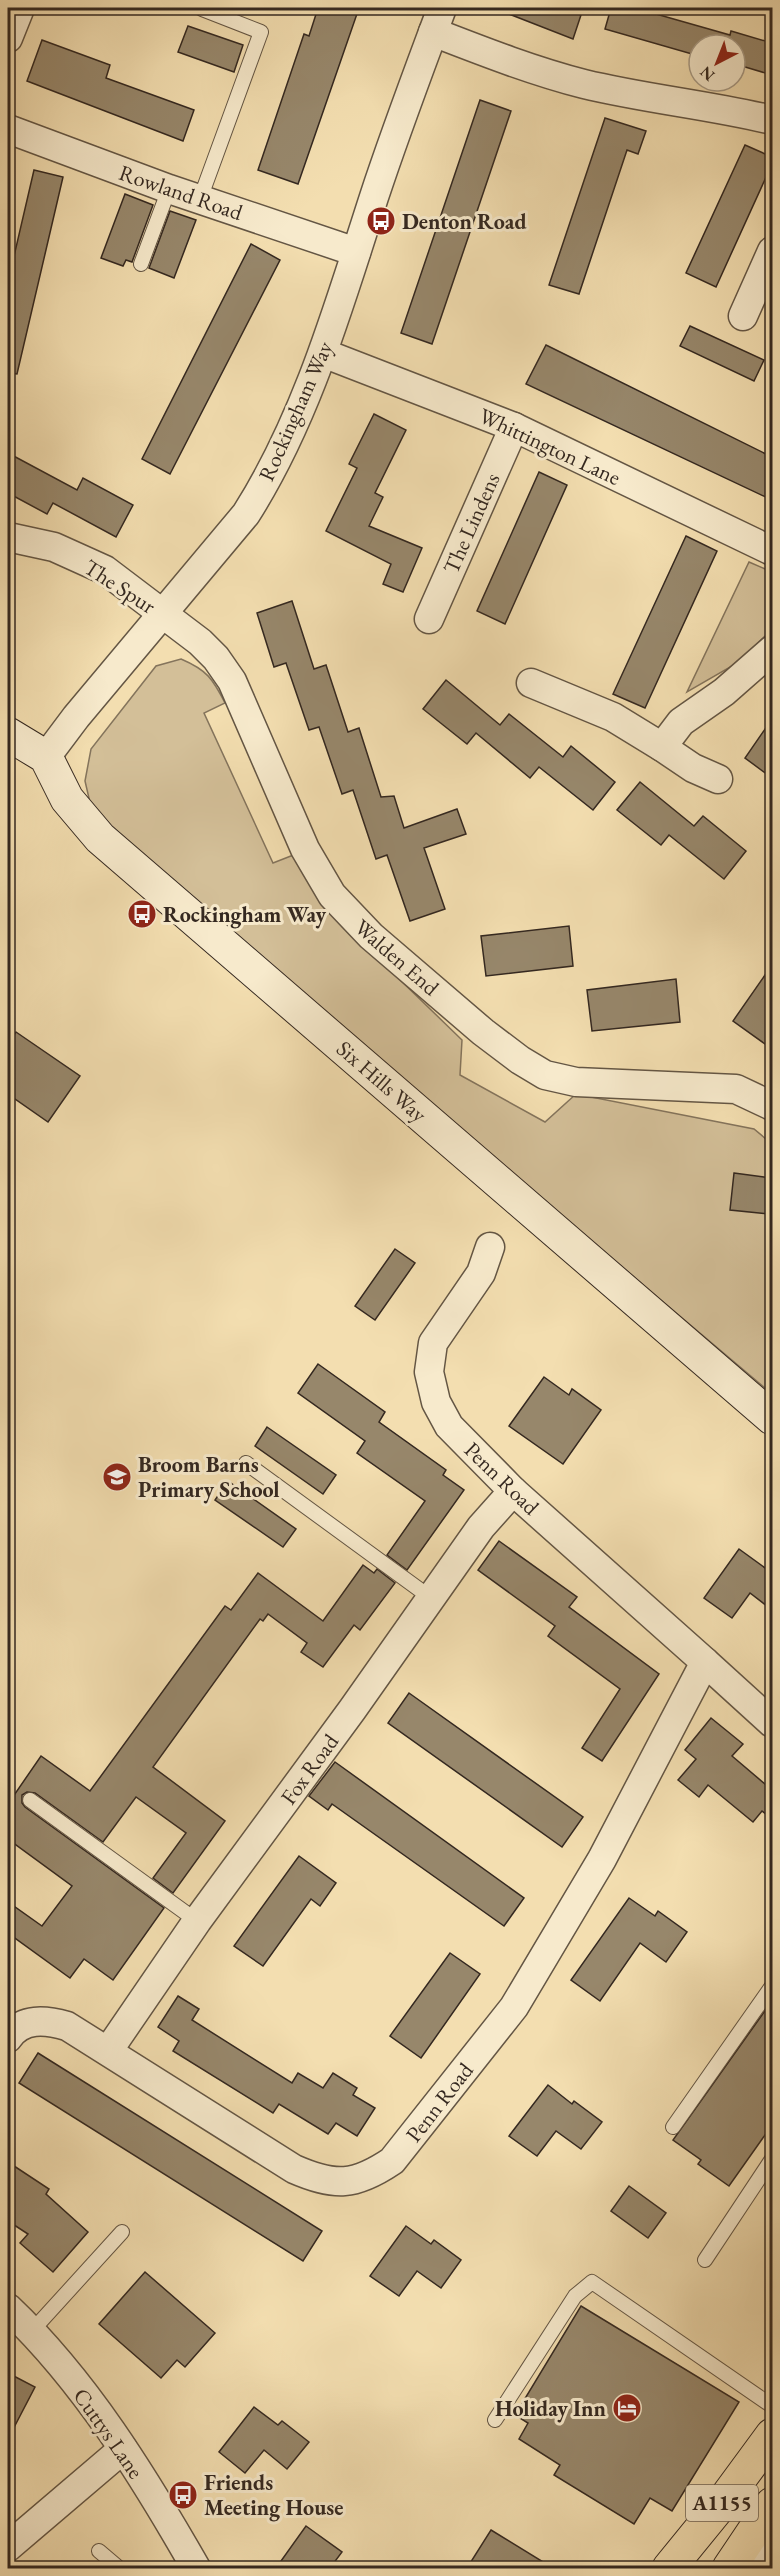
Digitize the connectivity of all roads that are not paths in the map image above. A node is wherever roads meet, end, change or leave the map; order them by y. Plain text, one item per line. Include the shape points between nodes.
1 (20, 8) edge
2 (202, 9) dead end
3 (437, 20) edge
4 (8, 38) edge
5 (772, 120) edge
6 (8, 129) edge
7 (169, 189) junction
8 (200, 199) junction
9 (772, 251) edge
10 (356, 252) junction
11 (141, 264) dead end
12 (743, 316) dead end
13 (323, 353) junction
14 (514, 428) junction
15 (8, 537) edge
16 (772, 552) edge
17 (164, 615) junction
18 (429, 620) dead end
19 (772, 651) edge
20 (531, 683) dead end
21 (8, 734) edge
22 (662, 747) junction
23 (46, 758) junction
24 (718, 779) dead end
25 (770, 1099) edge
26 (490, 1247) dead end
27 (772, 1418) edge
28 (246, 1463) dead end
29 (513, 1491) junction
30 (431, 1598) junction
31 (705, 1662) junction
32 (772, 1723) edge
33 (30, 1800) dead end
34 (197, 1921) junction
35 (772, 1986) edge
36 (8, 2038) edge
37 (108, 2051) junction
38 (673, 2127) dead end
39 (772, 2159) edge
40 (122, 2232) dead end
41 (705, 2260) dead end
42 (8, 2308) edge
43 (31, 2332) junction
44 (772, 2406) edge
45 (495, 2420) dead end
46 (772, 2435) edge
47 (123, 2449) junction
48 (772, 2505) edge
49 (8, 2547) edge
50 (99, 2551) dead end
51 (747, 2556) edge
52 (119, 2568) edge
53 (196, 2568) edge
54 (669, 2568) edge

1 - 4 street
2 - 8 lane via 261,32
3 - 5 street via 500,57 582,83
3 - 10 street, Rockingham Way
6 - 7 street, Rowland Road
7 - 8 street, Rowland Road
7 - 11 lane
8 - 10 street, Rowland Road
9 - 12 street
10 - 13 street, Rockingham Way
13 - 14 street, Whittington Lane
13 - 17 street, Rockingham Way via 269,477 246,514
14 - 16 street, Whittington Lane
14 - 18 street, The Lindens
15 - 17 street, The Spur via 54,547 105,570
17 - 23 street, Rockingham Way
17 - 25 street, Walden End via 200,642 232,681 305,849 332,895 347,914 483,1032 545,1075 576,1082 736,1089
19 - 22 street via 681,722
20 - 22 street via 613,717
21 - 23 street
22 - 24 street
23 - 27 street, Six Hills Way via 67,799 100,838
26 - 29 street, Penn Road via 481,1273 433,1343 429,1372 436,1402 449,1426
28 - 30 lane
29 - 30 street, Fox Road via 481,1527
29 - 31 street, Penn Road
30 - 34 street, Fox Road
31 - 32 street, Penn Road
31 - 37 street, Penn Road via 602,1859 514,2007 408,2143 376,2172 328,2182 294,2169
33 - 34 lane
34 - 37 street, Fox Road
35 - 38 lane
36 - 37 street, Penn Road via 35,2020 51,2021 67,2026
39 - 41 lane
40 - 43 lane
42 - 43 street, Cuttys Lane
43 - 47 street, Cuttys Lane
44 - 45 lane via 592,2282 575,2296
46 - 54 main road, A1155
47 - 49 street
47 - 53 street, Cuttys Lane
48 - 51 main road, A1155
50 - 52 lane

